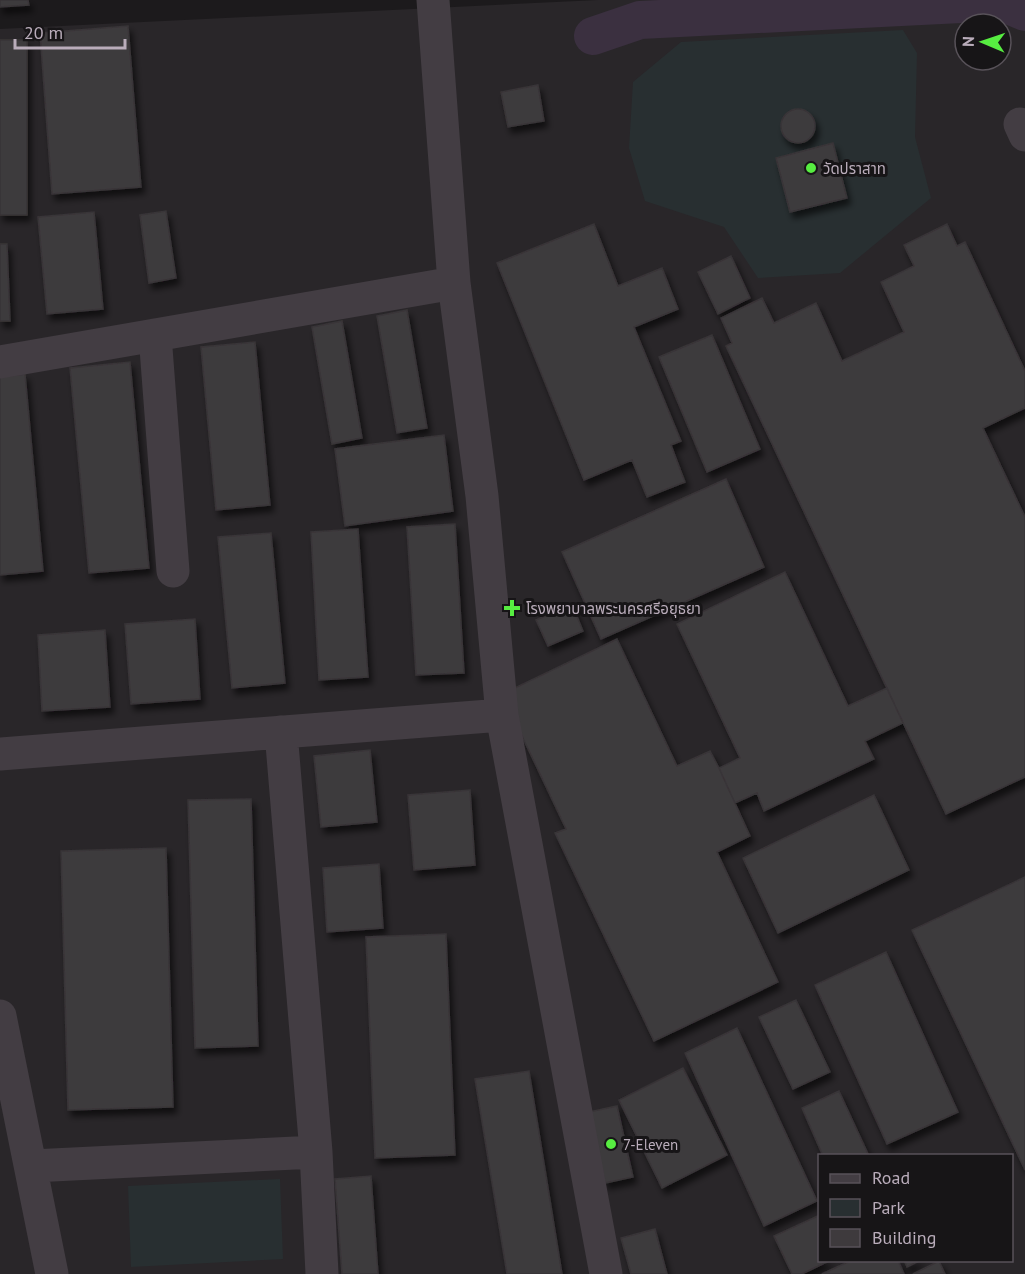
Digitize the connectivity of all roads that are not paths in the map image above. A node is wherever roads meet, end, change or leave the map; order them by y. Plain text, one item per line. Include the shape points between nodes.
1 (434, 0) edge
2 (454, 283) junction
3 (155, 335) junction
4 (0, 363) edge
5 (173, 571) dead end
6 (502, 715) junction
7 (281, 732) junction
8 (0, 754) edge
9 (0, 1016) edge
10 (316, 1152) junction
11 (32, 1166) junction
12 (52, 1274) edge
13 (322, 1274) edge
14 (606, 1274) edge

1 - 2 lane
2 - 3 lane
2 - 6 lane via 482,496
3 - 4 lane
3 - 5 lane
6 - 7 lane
6 - 14 lane
7 - 8 lane
7 - 10 lane
9 - 11 lane
10 - 11 lane
10 - 13 lane
11 - 12 lane

